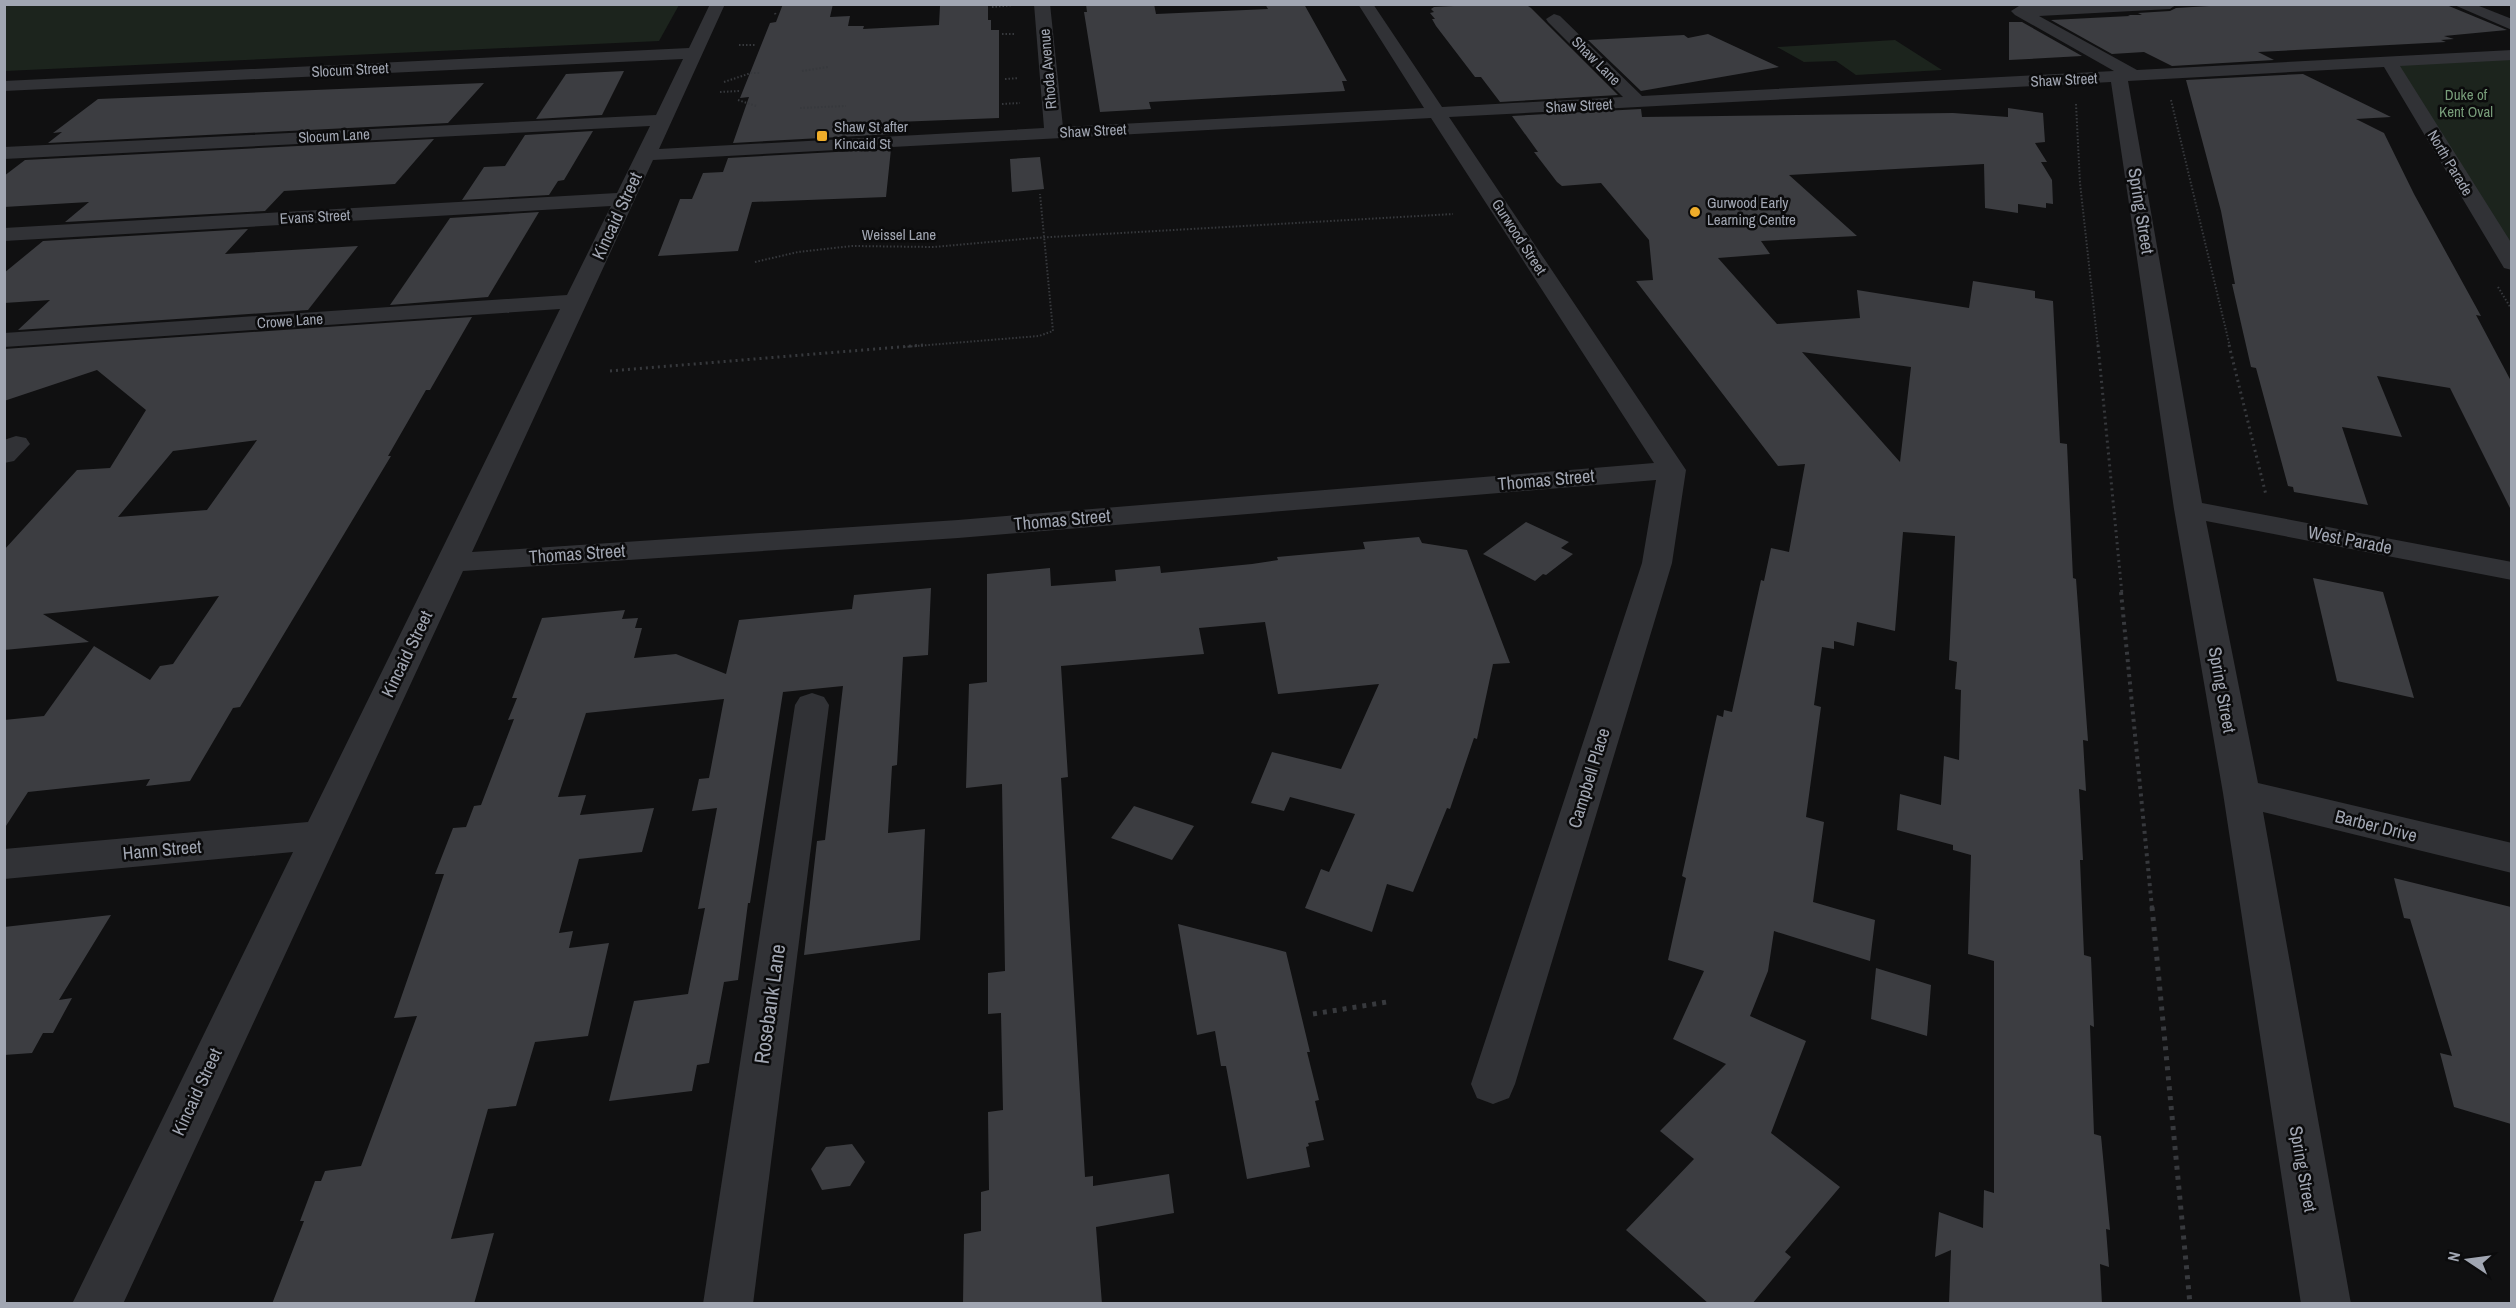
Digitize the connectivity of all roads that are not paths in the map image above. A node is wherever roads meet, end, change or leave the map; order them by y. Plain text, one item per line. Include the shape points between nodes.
1 (718, 4) edge
2 (1042, 4) edge
3 (1365, 4) edge
4 (2170, 4) edge
5 (2459, 4) edge
6 (2014, 8) edge
7 (1554, 19) dead end
8 (2511, 25) edge
9 (695, 53) junction
10 (2511, 55) edge
11 (2389, 62) junction
12 (2127, 76) junction
13 (4, 86) edge
14 (1639, 103) junction
15 (1439, 114) junction
16 (663, 120) junction
17 (1054, 133) junction
18 (4, 153) edge
19 (646, 155) junction
20 (625, 199) junction
21 (4, 235) edge
22 (2511, 263) edge
23 (576, 302) junction
24 (4, 340) edge
25 (1672, 470) junction
26 (2189, 509) junction
27 (451, 563) junction
28 (2511, 571) edge
29 (812, 705) dead end
30 (2241, 793) junction
31 (319, 835) junction
32 (2511, 858) edge
33 (4, 864) edge
34 (1493, 1084) dead end
35 (97, 1304) edge
36 (728, 1304) edge
37 (2326, 1304) edge

1 - 9 street, Kincaid Street
2 - 17 street, Rhoda Avenue
3 - 15 street, Gurwood Street
4 - 6 street
5 - 8 street
6 - 12 street
7 - 14 street, Shaw Lane
9 - 13 street, Slocum Street
9 - 16 street, Kincaid Street
10 - 11 street, Shaw Street
11 - 12 street, Shaw Street
11 - 22 street, North Parade
12 - 14 street, Shaw Street
12 - 26 street, Spring Street
14 - 15 street, Shaw Street
15 - 17 street, Shaw Street
15 - 25 street, Gurwood Street
16 - 18 street, Slocum Lane
16 - 19 street, Kincaid Street
17 - 19 street, Shaw Street
19 - 20 street, Kincaid Street
20 - 21 street, Evans Street
20 - 23 street, Kincaid Street
23 - 24 street, Crowe Lane
23 - 27 street, Kincaid Street
25 - 27 street, Thomas Street via 946,530
25 - 34 street, Campbell Place via 1657,563
26 - 28 street, West Parade
26 - 30 street, Spring Street
27 - 31 street, Kincaid Street
29 - 36 street, Rosebank Lane
30 - 32 street, Barber Drive
30 - 37 street, Spring Street
31 - 33 street, Hann Street
31 - 35 street, Kincaid Street

